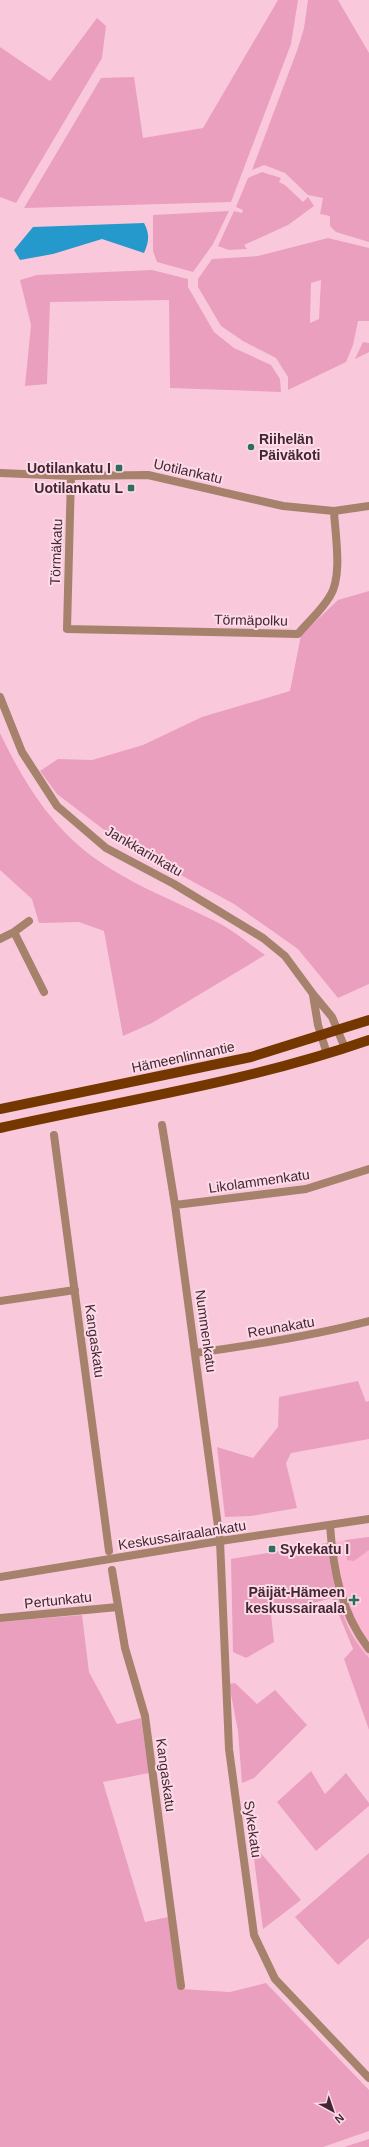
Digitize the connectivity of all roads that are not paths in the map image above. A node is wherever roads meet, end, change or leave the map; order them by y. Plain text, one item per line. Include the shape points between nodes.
1 (0, 473) edge
2 (72, 476) junction
3 (369, 506) edge
4 (334, 511) junction
5 (67, 629) joint
6 (0, 697) edge
7 (29, 921) dead end
8 (14, 932) junction
9 (0, 939) edge
10 (44, 992) dead end
11 (313, 994) junction
12 (369, 1020) edge
13 (339, 1030) junction
14 (322, 1036) junction
15 (369, 1040) edge
16 (345, 1048) junction
17 (327, 1054) junction
18 (0, 1110) edge
19 (162, 1125) dead end
20 (0, 1128) edge
21 (54, 1135) dead end
22 (369, 1169) edge
23 (175, 1204) junction
24 (75, 1290) junction
25 (0, 1301) edge
26 (369, 1321) edge
27 (195, 1353) junction
28 (369, 1519) edge
29 (330, 1525) junction
30 (220, 1541) junction
31 (109, 1551) dead end
32 (112, 1570) dead end
33 (0, 1577) edge
34 (118, 1607) junction
35 (0, 1618) edge
36 (369, 1649) edge
37 (180, 1986) dead end
38 (369, 2078) edge

1 - 2 street, Uotilankatu
2 - 4 street, Uotilankatu via 148,475 283,506
2 - 5 street, Törmäkatu
3 - 4 street, Uotilankatu
4 - 5 street, Törmäpolku via 337,560 331,596 298,634
6 - 11 street, Jankkarinkatu via 22,752 57,806 106,848 174,884 263,938 285,956
7 - 8 street
8 - 9 street
8 - 10 street
11 - 13 street, Jankkarinkatu via 332,1016
11 - 14 street, Jankkarinkatu
12 - 13 main road, Hämeenlinnantie
13 - 14 main road, Hämeenlinnantie
13 - 16 street, Jankkarinkatu
14 - 17 street, Jankkarinkatu
14 - 18 main road, Hämeenlinnantie via 243,1059
15 - 16 main road
16 - 17 main road
17 - 20 main road via 256,1074
19 - 23 street, Nummenkatu
21 - 24 street, Kangaskatu
22 - 23 street, Likolammenkatu via 306,1189
23 - 27 street, Nummenkatu
24 - 25 street
24 - 31 street, Kangaskatu
26 - 27 street, Reunakatu via 319,1334
27 - 30 street, Nummenkatu
28 - 29 street, Keskussairaalankatu
29 - 30 street, Keskussairaalankatu
29 - 36 street via 342,1598 350,1620
30 - 33 street, Keskussairaalankatu
30 - 38 street, Sykekatu via 229,1749 254,1936 275,1978
32 - 34 street, Kangaskatu
34 - 35 street, Pertunkatu
34 - 37 street, Kangaskatu via 125,1648 145,1716

